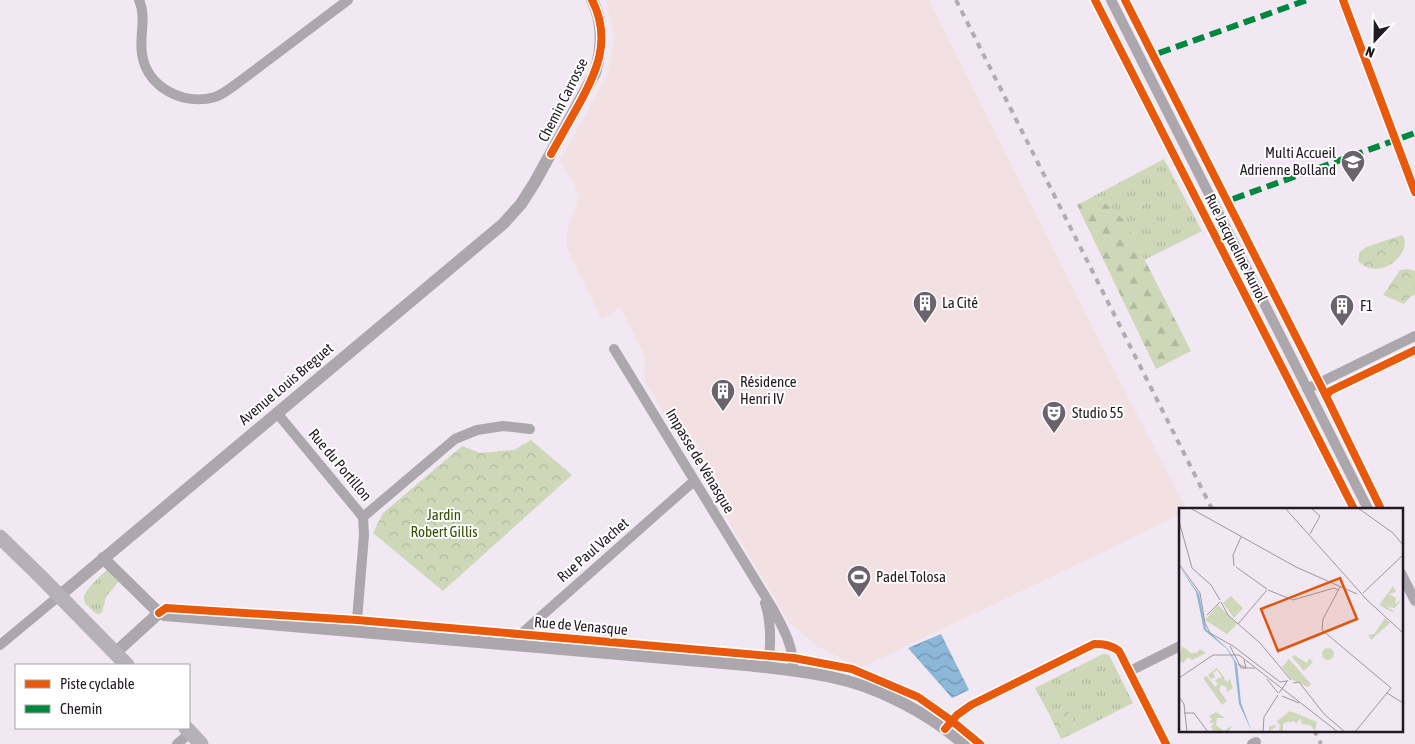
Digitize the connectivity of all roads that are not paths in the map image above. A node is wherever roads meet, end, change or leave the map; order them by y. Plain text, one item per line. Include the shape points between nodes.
1 (139, 0) edge
2 (348, 0) edge
3 (592, 0) edge
4 (1111, 0) edge
5 (528, 193) joint
6 (1415, 336) edge
7 (614, 349) dead end
8 (1307, 389) junction
9 (277, 413) junction
10 (530, 429) dead end
11 (694, 481) junction
12 (1367, 508) edge
13 (363, 517) junction
14 (0, 538) edge
15 (103, 558) junction
16 (1402, 575) edge
17 (760, 588) junction
18 (59, 596) junction
19 (1415, 601) edge
20 (159, 613) junction
21 (356, 632) junction
22 (0, 645) edge
23 (519, 645) junction
24 (1179, 646) edge
25 (115, 653) junction
26 (126, 664) edge
27 (768, 668) junction
28 (793, 671) junction
29 (1130, 671) junction
30 (944, 729) junction
31 (192, 735) edge
32 (177, 744) edge
33 (964, 744) edge
34 (1166, 744) edge

1 - 2 street via 143,11 142,55 147,70 168,92 202,100 218,96 235,85
3 - 5 street, Chemin Carrosse via 601,37 599,61
4 - 8 street, Rue Jacqueline Auriol
5 - 9 street, Avenue Louis Breguet via 503,224
6 - 8 street
7 - 11 street, Impasse de Vénasque
8 - 12 street, Rue Jacqueline Auriol
9 - 13 street, Rue du Portillon
9 - 15 street, Avenue Louis Breguet
10 - 13 street via 503,426 477,430 455,439
11 - 17 street, Impasse de Vénasque
11 - 23 street, Rue Paul Vachet via 521,634
13 - 21 street, Rue du Portillon
14 - 18 main road
15 - 18 street, Avenue Louis Breguet
15 - 20 street
16 - 19 street
17 - 27 street, Impasse de Vénasque via 770,622
17 - 28 street, Impasse de Vénasque via 790,644
18 - 22 street
18 - 25 main road
20 - 21 street, Rue de Venasque
20 - 25 street
21 - 23 street, Rue de Venasque
23 - 27 street, Rue de Venasque
24 - 29 street
25 - 26 main road
27 - 28 street, Rue de Venasque
28 - 30 street, Rue de Venasque via 831,677 872,689
29 - 30 street via 1114,647 1094,644 971,705
29 - 34 street
30 - 33 street, Rue de Venasque
31 - 32 street

